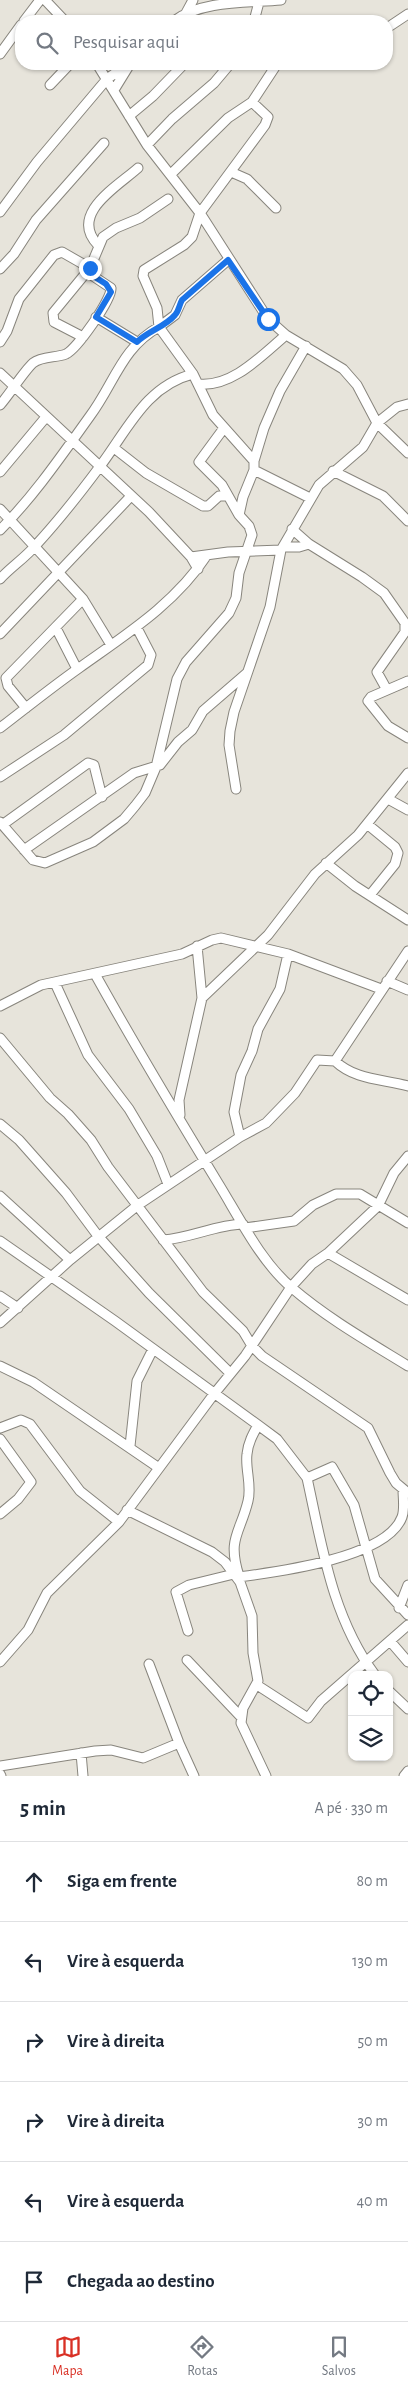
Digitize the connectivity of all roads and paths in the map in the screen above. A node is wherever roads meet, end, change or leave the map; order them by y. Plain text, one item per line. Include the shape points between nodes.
1 (40, 0) edge
2 (45, 0) edge
3 (193, 0) edge
4 (281, 0) edge
5 (259, 2) junction
6 (186, 13) junction
7 (408, 14) edge
8 (29, 15) edge
9 (59, 15) edge
10 (183, 15) edge
11 (256, 15) edge
12 (404, 22) edge
13 (15, 33) edge
14 (0, 54) edge
15 (64, 70) edge
16 (101, 70) edge
17 (120, 70) edge
18 (126, 70) edge
19 (178, 70) edge
20 (225, 70) edge
21 (273, 70) edge
22 (106, 79) junction
23 (50, 84) dead end
24 (114, 90) junction
25 (252, 102) junction
26 (130, 116) junction
27 (104, 143) dead end
28 (147, 145) junction
29 (138, 168) dead end
30 (231, 172) junction
31 (171, 174) junction
32 (168, 199) dead end
33 (276, 208) dead end
34 (0, 212) edge
35 (200, 213) junction
36 (98, 245) junction
37 (228, 260) junction
38 (0, 268) edge
39 (89, 270) junction
40 (96, 317) junction
41 (159, 327) junction
42 (286, 335) junction
43 (83, 337) junction
44 (0, 342) edge
45 (137, 342) junction
46 (306, 346) junction
47 (0, 373) edge
48 (194, 374) junction
49 (198, 384) junction
50 (15, 387) junction
51 (408, 404) edge
52 (0, 405) edge
53 (46, 417) junction
54 (377, 423) junction
55 (224, 428) junction
56 (71, 441) junction
57 (114, 448) junction
58 (408, 453) edge
59 (254, 465) junction
60 (100, 466) junction
61 (333, 471) junction
62 (0, 472) edge
63 (130, 496) junction
64 (228, 496) junction
65 (310, 498) junction
66 (0, 509) edge
67 (239, 515) junction
68 (10, 520) junction
69 (408, 521) edge
70 (292, 529) junction
71 (0, 530) edge
72 (309, 544) junction
73 (35, 546) junction
74 (282, 549) junction
75 (248, 552) junction
76 (207, 555) junction
77 (192, 557) junction
78 (198, 569) junction
79 (59, 574) junction
80 (0, 579) edge
81 (83, 599) junction
82 (56, 628) junction
83 (137, 628) junction
84 (0, 634) edge
85 (111, 645) junction
86 (77, 669) junction
87 (247, 673) junction
88 (408, 682) edge
89 (387, 690) junction
90 (26, 708) junction
91 (0, 728) edge
92 (408, 738) edge
93 (156, 767) junction
94 (408, 773) edge
95 (0, 776) edge
96 (236, 789) dead end
97 (102, 796) junction
98 (388, 800) junction
99 (408, 810) edge
100 (1, 824) edge
101 (366, 824) junction
102 (24, 850) junction
103 (326, 863) junction
104 (370, 895) junction
105 (408, 920) edge
106 (197, 946) junction
107 (256, 947) junction
108 (408, 951) edge
109 (182, 954) junction
110 (288, 954) junction
111 (199, 962) junction
112 (95, 974) junction
113 (55, 983) junction
114 (384, 985) junction
115 (408, 990) edge
116 (202, 998) junction
117 (0, 1006) edge
118 (0, 1038) edge
119 (335, 1061) junction
120 (408, 1086) edge
121 (181, 1120) junction
122 (0, 1124) edge
123 (240, 1137) junction
124 (408, 1156) edge
125 (204, 1162) junction
126 (168, 1184) junction
127 (0, 1196) edge
128 (138, 1205) junction
129 (378, 1206) junction
130 (408, 1222) edge
131 (244, 1226) junction
132 (98, 1236) junction
133 (163, 1240) junction
134 (0, 1241) edge
135 (328, 1252) junction
136 (70, 1260) junction
137 (50, 1277) junction
138 (291, 1287) junction
139 (0, 1296) edge
140 (408, 1300) edge
141 (18, 1308) junction
142 (0, 1324) edge
143 (261, 1330) junction
144 (243, 1331) junction
145 (252, 1346) junction
146 (153, 1349) junction
147 (245, 1356) junction
148 (262, 1356) junction
149 (0, 1366) edge
150 (408, 1366) edge
151 (230, 1373) junction
152 (214, 1394) junction
153 (258, 1425) junction
154 (0, 1428) edge
155 (0, 1439) edge
156 (130, 1446) junction
157 (159, 1468) junction
158 (307, 1478) junction
159 (406, 1492) edge
160 (127, 1510) junction
161 (0, 1514) edge
162 (119, 1522) junction
163 (365, 1549) junction
164 (325, 1562) junction
165 (238, 1578) junction
166 (408, 1585) edge
167 (399, 1608) junction
168 (408, 1615) edge
169 (408, 1625) edge
170 (188, 1631) dead end
171 (390, 1641) junction
172 (187, 1660) dead end
173 (0, 1662) edge
174 (408, 1662) edge
175 (366, 1663) junction
176 (149, 1664) dead end
177 (372, 1671) edge
178 (257, 1685) junction
179 (393, 1695) edge
180 (408, 1709) edge
181 (241, 1717) junction
182 (179, 1742) junction
183 (81, 1753) junction
184 (0, 1766) edge
185 (408, 1771) edge
186 (82, 1776) edge
187 (194, 1776) edge
188 (266, 1776) edge
189 (404, 1776) edge

1 - 8 street
2 - 9 street
3 - 6 street
4 - 5 street
5 - 6 street via 216,4
5 - 11 street
6 - 10 street
7 - 12 street
13 - 14 street
15 - 23 street
16 - 22 street
17 - 22 street
18 - 24 street
19 - 26 street
20 - 28 street
21 - 25 street
22 - 24 street
22 - 34 street
24 - 26 street
25 - 30 street via 268,117 268,121
25 - 31 street via 228,118
26 - 28 street
27 - 38 street via 36,220 14,254
28 - 31 street
29 - 36 street via 93,208 89,226
30 - 33 street via 247,179
30 - 35 street
31 - 35 street
32 - 36 street via 140,218 110,232
35 - 37 street
35 - 41 street via 192,237 144,270 143,276 157,308
36 - 39 street
37 - 41 street via 182,300 175,315
37 - 42 street via 259,308
39 - 40 street via 111,288
39 - 43 street via 52,316 54,322
39 - 44 street via 62,252 54,255 19,299
40 - 43 street
40 - 45 street
41 - 45 street
41 - 48 street
42 - 46 street
42 - 49 street via 241,371 218,383
43 - 50 street via 68,353 33,363
45 - 56 street via 91,416
46 - 54 street via 350,376
46 - 59 street via 280,391 264,428
47 - 50 street
48 - 49 street
48 - 57 street via 170,383 150,398 137,411
49 - 55 street via 207,405
50 - 52 street
50 - 53 street
51 - 54 street via 393,410
53 - 56 street
53 - 62 street
54 - 58 street
54 - 61 street via 363,447
55 - 59 street
55 - 64 street via 199,462 222,485
56 - 60 street
56 - 68 street
57 - 60 street
57 - 64 street via 146,472 203,506 208,506 219,496
59 - 65 street
59 - 67 street
60 - 63 street
60 - 73 street
61 - 65 street
61 - 69 street via 383,496
63 - 77 street
63 - 79 street
64 - 67 street
65 - 70 street
66 - 68 street
67 - 75 street via 252,535
68 - 71 street
68 - 73 street
70 - 72 street
70 - 74 street
72 - 74 street
72 - 89 street via 362,576 384,594 405,623 405,632 377,672
73 - 79 street
73 - 80 street
74 - 75 street
74 - 87 street via 270,607
75 - 76 street
75 - 93 street via 242,562 230,613 186,662 176,679
76 - 77 street
76 - 78 street
77 - 78 street
78 - 83 street
79 - 81 street
79 - 84 street
81 - 82 street
81 - 85 street
82 - 86 street
82 - 90 street via 6,678 8,686
83 - 85 street
83 - 95 street via 151,655 148,665 64,734
85 - 86 street
86 - 90 street
87 - 93 street via 203,711 192,730
87 - 96 street via 230,731
88 - 89 street
89 - 92 street via 369,699 369,703 388,726
90 - 91 street
93 - 97 street via 134,773
93 - 102 street via 145,793 135,806 94,842 45,863 32,860
94 - 98 street
97 - 100 street via 94,765 88,763
97 - 102 street
98 - 99 street
98 - 101 street
100 - 102 street
101 - 103 street
101 - 104 street via 398,853 395,864
103 - 104 street
103 - 107 street
104 - 105 street
106 - 107 street via 221,938
106 - 109 street
106 - 111 street
107 - 110 street
107 - 116 street
108 - 114 street
109 - 111 street
109 - 112 street
110 - 114 street
110 - 123 street via 280,989 258,1029 241,1075 234,1112
111 - 116 street
112 - 113 street
112 - 121 street
113 - 117 street via 41,985
113 - 126 street via 88,1055 130,1109 157,1156
114 - 115 street
114 - 119 street
116 - 121 street via 180,1100
118 - 128 street via 50,1098 91,1140
119 - 120 street via 359,1077 384,1079
119 - 123 street via 318,1060 276,1115
121 - 125 street
122 - 132 street via 66,1193
123 - 125 street
124 - 129 street via 394,1173
125 - 126 street
125 - 131 street
126 - 128 street
127 - 136 street
128 - 132 street
128 - 133 street
129 - 130 street
129 - 131 street via 360,1194 336,1194 313,1205 294,1221
129 - 135 street
131 - 133 street via 216,1226 188,1236
131 - 138 street
132 - 136 street
132 - 151 street via 200,1346
133 - 144 street via 203,1292
134 - 137 street
135 - 138 street
135 - 140 street
136 - 137 street
137 - 141 street
137 - 146 street
138 - 143 street
138 - 150 street
139 - 141 street
141 - 142 street
143 - 144 street
143 - 145 street
144 - 145 street
145 - 147 street
145 - 148 street
146 - 152 street
146 - 156 street via 137,1381
147 - 148 street
147 - 151 street
148 - 159 street via 368,1428 380,1456
149 - 156 street via 34,1382 86,1420
151 - 152 street
152 - 153 street
152 - 157 street
153 - 158 street via 277,1440
153 - 165 street via 246,1455 248,1500 233,1546
154 - 162 street via 21,1420 30,1424 80,1490
155 - 161 street via 31,1482
156 - 157 street
157 - 160 street
158 - 163 street via 330,1467 336,1471 354,1505
158 - 164 street
159 - 163 street via 402,1517 391,1530
160 - 162 street
160 - 165 street via 212,1552
162 - 173 street via 48,1593 28,1630
163 - 164 street
163 - 167 street via 374,1579
164 - 165 street
164 - 175 street via 340,1614
165 - 170 street via 189,1585 176,1592
165 - 178 street via 252,1616
166 - 167 street
167 - 168 street
169 - 171 street
171 - 174 street
171 - 175 street
172 - 181 street
175 - 177 street
175 - 178 street via 331,1691 308,1718
176 - 182 street
178 - 181 street
179 - 180 street
181 - 188 street
182 - 183 street via 143,1758 111,1750
182 - 187 street
183 - 184 street
183 - 186 street
185 - 189 street

